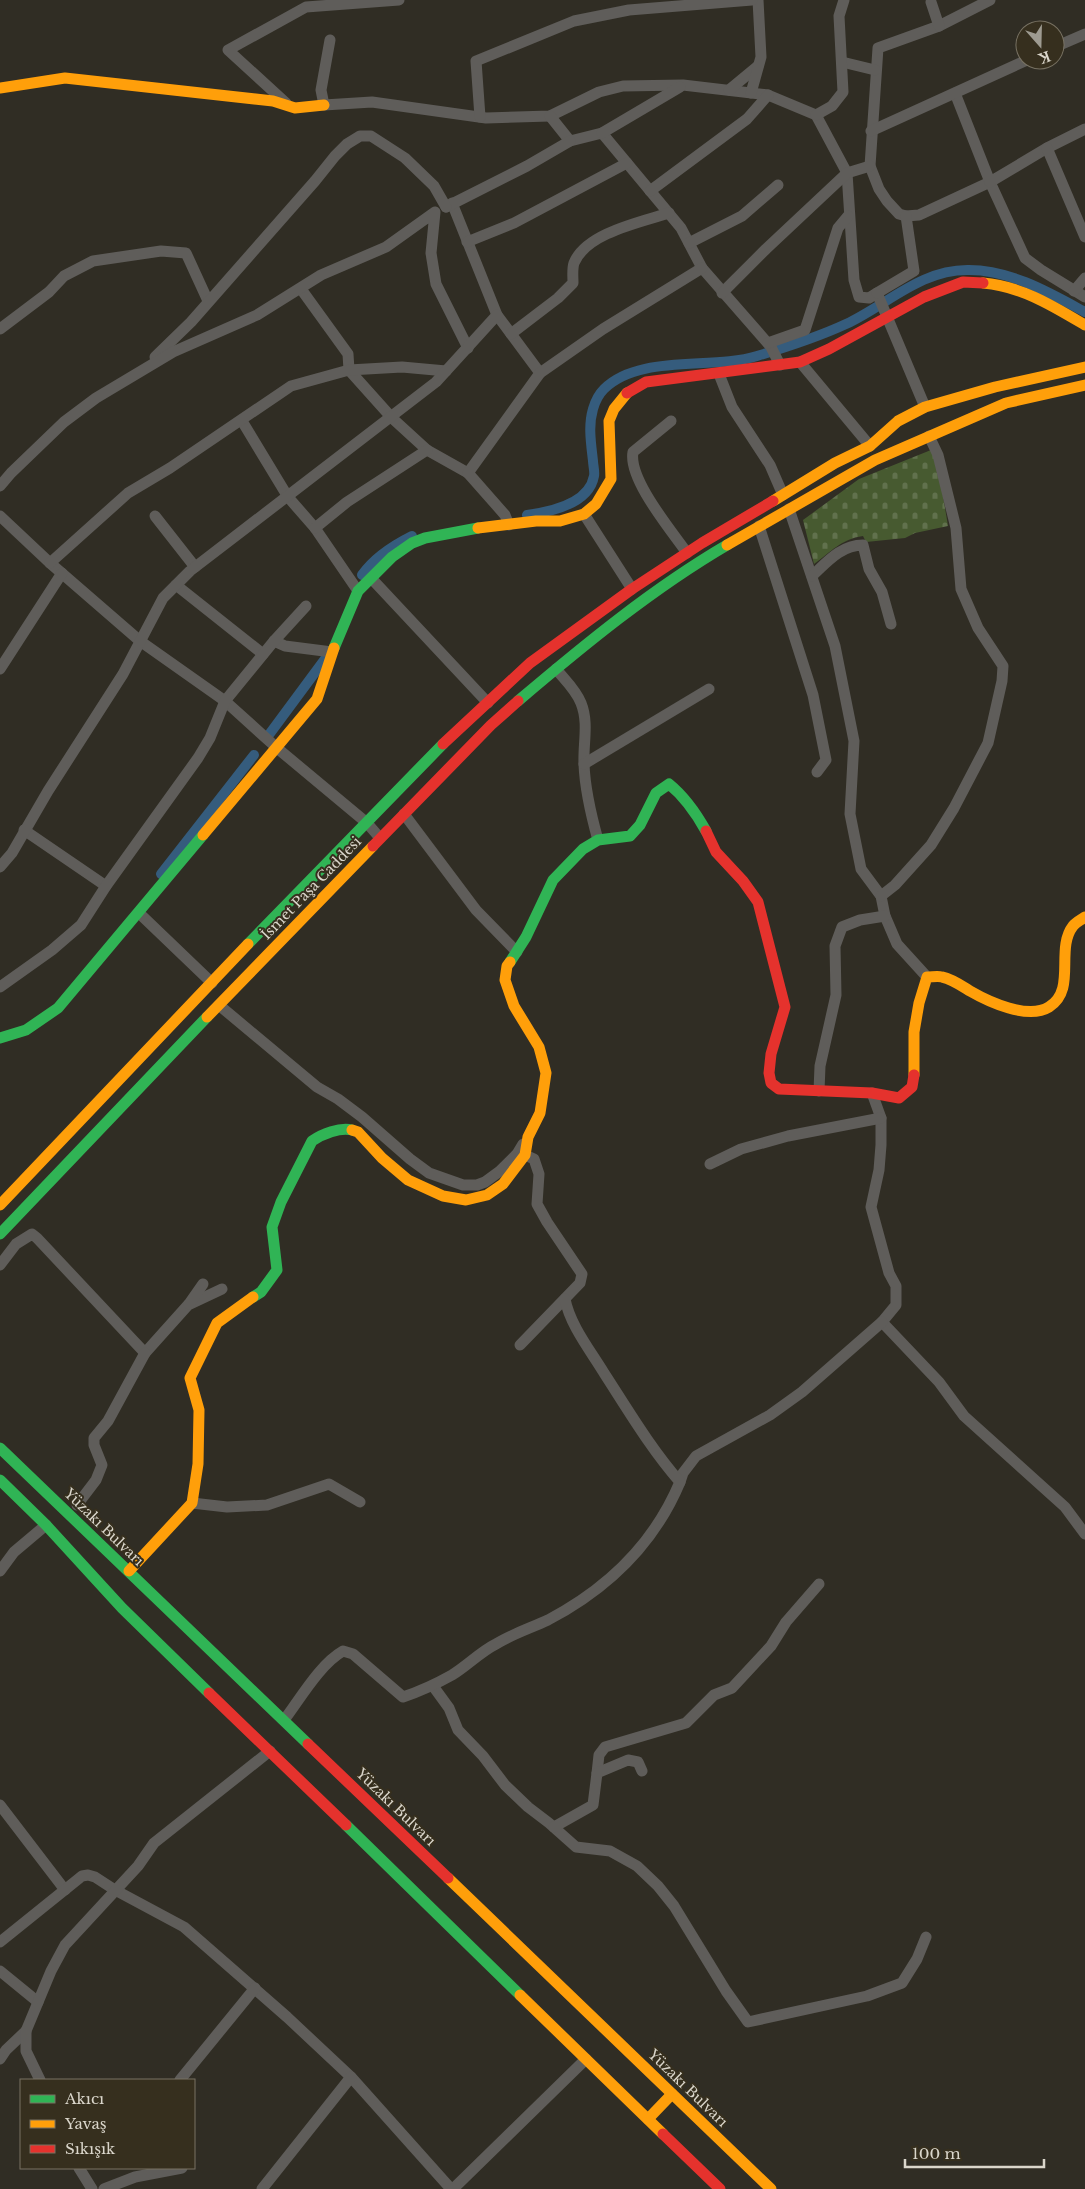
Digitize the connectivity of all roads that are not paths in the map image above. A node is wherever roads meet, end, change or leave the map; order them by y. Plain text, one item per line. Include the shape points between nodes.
1 (399, 0) edge
2 (752, 0) edge
3 (758, 0) edge
4 (844, 0) edge
5 (990, 0) edge
6 (736, 1) edge
7 (931, 2) dead end
8 (939, 26) junction
9 (1085, 34) edge
10 (330, 40) dead end
11 (1065, 43) edge
12 (842, 62) junction
13 (758, 65) junction
14 (1015, 65) edge
15 (875, 70) junction
16 (683, 85) junction
17 (0, 88) edge
18 (729, 90) junction
19 (751, 93) junction
20 (954, 93) junction
21 (768, 95) junction
22 (324, 105) junction
23 (288, 106) junction
24 (550, 116) junction
25 (816, 116) junction
26 (480, 117) junction
27 (1085, 129) edge
28 (871, 131) junction
29 (602, 133) junction
30 (570, 141) junction
31 (1047, 148) junction
32 (627, 163) junction
33 (870, 166) junction
34 (847, 174) junction
35 (990, 182) junction
36 (778, 184) dead end
37 (650, 190) junction
38 (449, 205) junction
39 (435, 212) junction
40 (669, 213) junction
41 (848, 216) junction
42 (906, 216) junction
43 (1085, 237) edge
44 (467, 242) junction
45 (689, 244) junction
46 (702, 268) junction
47 (1085, 278) edge
48 (301, 289) junction
49 (1074, 291) junction
50 (722, 293) junction
51 (1085, 297) edge
52 (208, 301) junction
53 (881, 304) junction
54 (497, 315) junction
55 (1085, 325) edge
56 (0, 329) edge
57 (511, 334) junction
58 (468, 348) junction
59 (774, 353) junction
60 (800, 362) junction
61 (1085, 366) edge
62 (142, 369) junction
63 (349, 370) junction
64 (446, 371) junction
65 (540, 373) junction
66 (719, 374) junction
67 (1085, 385) edge
68 (925, 407) junction
69 (956, 411) junction
70 (392, 418) junction
71 (671, 420) dead end
72 (242, 421) junction
73 (929, 436) junction
74 (870, 446) junction
75 (427, 450) junction
76 (468, 473) junction
77 (0, 486) edge
78 (783, 495) junction
79 (288, 497) junction
80 (789, 509) junction
81 (584, 514) junction
82 (0, 516) edge
83 (155, 516) dead end
84 (507, 520) junction
85 (759, 526) junction
86 (315, 528) junction
87 (686, 553) junction
88 (50, 563) junction
89 (195, 567) junction
90 (62, 574) junction
91 (812, 576) junction
92 (370, 578) junction
93 (176, 585) junction
94 (632, 589) junction
95 (358, 591) junction
96 (306, 606) dead end
97 (891, 624) dead end
98 (140, 641) junction
99 (274, 641) junction
100 (332, 652) junction
101 (263, 654) junction
102 (0, 669) edge
103 (556, 669) junction
104 (709, 689) dead end
105 (225, 701) junction
106 (488, 703) junction
107 (277, 748) junction
108 (584, 764) junction
109 (818, 772) dead end
110 (404, 814) junction
111 (367, 823) junction
112 (24, 830) junction
113 (380, 838) junction
114 (598, 840) junction
115 (0, 866) edge
116 (106, 886) junction
117 (881, 896) junction
118 (139, 913) junction
119 (885, 916) junction
120 (1085, 917) edge
121 (517, 952) junction
122 (927, 977) junction
123 (212, 983) junction
124 (0, 987) edge
125 (220, 1006) junction
126 (0, 1038) edge
127 (819, 1091) junction
128 (872, 1093) junction
129 (881, 1118) junction
130 (528, 1137) junction
131 (525, 1155) junction
132 (710, 1164) dead end
133 (0, 1205) edge
134 (0, 1234) edge
135 (0, 1265) edge
136 (203, 1284) dead end
137 (222, 1289) dead end
138 (564, 1299) junction
139 (188, 1305) junction
140 (882, 1322) junction
141 (520, 1345) dead end
142 (145, 1354) junction
143 (0, 1448) edge
144 (0, 1480) edge
145 (680, 1482) junction
146 (360, 1502) dead end
147 (192, 1503) junction
148 (78, 1505) dead end
149 (46, 1525) junction
150 (1085, 1534) edge
151 (0, 1571) edge
152 (129, 1571) junction
153 (819, 1584) dead end
154 (433, 1686) junction
155 (284, 1720) junction
156 (270, 1752) junction
157 (642, 1771) dead end
158 (597, 1773) junction
159 (0, 1805) edge
160 (554, 1827) junction
161 (65, 1890) junction
162 (115, 1890) junction
163 (926, 1937) dead end
164 (0, 1942) edge
165 (0, 1971) edge
166 (254, 1988) junction
167 (38, 2002) junction
168 (26, 2031) junction
169 (0, 2059) edge
170 (586, 2059) junction
171 (351, 2077) junction
172 (40, 2079) edge
173 (181, 2079) edge
174 (672, 2094) junction
175 (648, 2119) junction
176 (80, 2169) edge
177 (177, 2169) edge
178 (92, 2189) edge
179 (104, 2189) edge
180 (262, 2189) edge
181 (452, 2189) edge
182 (720, 2189) edge
183 (771, 2189) edge

1 - 23 street via 306,7 228,50
2 - 6 street
3 - 13 street
4 - 12 street via 840,16
5 - 8 street
6 - 26 street via 629,10 574,21 476,61
7 - 8 street
8 - 15 street via 878,48
9 - 11 street
10 - 22 street via 321,90
12 - 15 street
12 - 25 street via 843,92 832,106
13 - 18 street
13 - 19 street
14 - 20 street
15 - 28 street
16 - 18 street
16 - 24 street via 623,86 599,92
16 - 29 street
17 - 23 main road via 65,78 274,101
18 - 19 street
19 - 21 street
20 - 28 street
20 - 35 street
21 - 25 street
21 - 37 street via 747,119
22 - 23 main road
22 - 26 street via 372,102
24 - 26 street
24 - 30 street
25 - 34 street
27 - 31 street
28 - 33 street
29 - 30 street
29 - 32 street
30 - 38 street
31 - 35 street
31 - 43 street
32 - 37 street
32 - 44 street via 514,223
33 - 34 street
33 - 42 street via 887,201 899,214
34 - 41 street
34 - 50 street
35 - 42 street via 930,211
35 - 49 street via 1025,258
36 - 45 street via 742,216
37 - 40 street
38 - 39 street
38 - 44 street
38 - 52 street via 405,158 371,136 360,136 346,144
39 - 48 street via 386,247 321,275
39 - 58 street via 431,253 436,284
40 - 45 street
40 - 57 street via 616,230 583,249 574,264 573,283
41 - 53 street via 858,297
41 - 59 street via 838,228 805,330
42 - 53 street via 914,271
44 - 54 street
45 - 46 street
46 - 50 street
46 - 65 street via 603,329
47 - 49 street
48 - 62 street via 257,315
48 - 63 street via 348,354
49 - 51 street
50 - 59 street
52 - 56 street via 186,253 160,250 93,261 64,276 49,292
52 - 62 street
53 - 55 main road via 924,297 962,282 994,284 1040,298
53 - 60 main road via 829,349
53 - 68 street
54 - 57 street
54 - 58 street
57 - 65 street
58 - 64 street
59 - 60 main road
59 - 66 main road
60 - 74 street
61 - 69 main road via 995,387
62 - 77 street via 64,422
63 - 64 street via 402,367
63 - 70 street
63 - 72 street via 291,386
64 - 70 street
65 - 76 street
66 - 78 street via 736,414 770,465
66 - 81 main road via 646,382 629,392 614,409 609,421 611,479 596,504
67 - 69 main road
68 - 69 main road
68 - 74 main road via 898,421
69 - 73 main road, İsmet Paşa Caddesi
70 - 75 street
70 - 79 street
71 - 87 street via 633,452 631,462 636,478
72 - 79 street
72 - 88 street via 128,493
73 - 80 main road, İsmet Paşa Caddesi via 875,460
73 - 117 street via 938,454 956,528 961,589 978,628 1003,666 1002,681 988,743 954,808 931,845
74 - 78 main road
75 - 76 street
75 - 86 street
76 - 84 street
78 - 87 main road
79 - 86 street
79 - 89 street
80 - 85 main road, İsmet Paşa Caddesi
80 - 91 street
81 - 84 main road via 560,521
81 - 94 street
82 - 88 street
83 - 89 street
84 - 92 main road via 412,543 392,556
85 - 103 main road, İsmet Paşa Caddesi via 663,585
85 - 109 street via 813,695 826,760
86 - 95 street
87 - 94 main road
88 - 90 street
89 - 93 street
90 - 98 street
90 - 102 street
91 - 97 street via 838,552 853,545 863,545
91 - 117 street via 835,646 854,741 850,814 861,869
92 - 95 main road
92 - 106 street
93 - 98 street via 163,598
93 - 101 street
94 - 106 main road via 530,662
95 - 100 main road
96 - 99 street
98 - 105 street
98 - 112 street via 82,742
99 - 100 street via 285,646
99 - 101 street
100 - 107 main road via 317,699
101 - 105 street
103 - 108 street via 576,693 584,711
103 - 110 main road, İsmet Paşa Caddesi via 491,725
104 - 108 street
105 - 107 street
105 - 116 street via 198,758
106 - 111 main road via 447,740
107 - 111 street
107 - 118 main road
108 - 114 street via 589,806
110 - 113 main road, İsmet Paşa Caddesi
110 - 121 street via 476,910
111 - 113 street
111 - 123 main road
112 - 115 street via 12,853
112 - 116 street
113 - 125 main road, İsmet Paşa Caddesi
114 - 121 main road via 553,880
114 - 127 main road via 630,836 656,793 669,784 680,793 698,816 716,852 744,881 758,902 785,1007 768,1069 771,1083 779,1088
116 - 124 street via 81,925 46,955
117 - 119 street
118 - 123 street
118 - 126 main road via 58,1008 26,1030
119 - 122 street via 897,944
119 - 127 street via 842,927 835,946 836,995 820,1066
120 - 122 main road via 1078,920 1069,932 1064,953 1064,988 1057,1003 1040,1012 1003,1006 953,981
121 - 130 main road via 507,966 504,980 514,1006 539,1047 546,1073 540,1113
122 - 128 main road via 914,1032 912,1087 899,1098
123 - 133 main road
125 - 130 street via 317,1087 362,1117 429,1173 463,1185 477,1185 507,1164
125 - 134 main road, İsmet Paşa Caddesi
127 - 128 main road
128 - 129 street
129 - 132 street via 788,1136 741,1149
129 - 140 street via 879,1170 871,1207 889,1273 896,1286 896,1305
130 - 131 main road
131 - 138 street via 534,1159 539,1174 537,1204 582,1274 580,1283
131 - 147 main road via 503,1184 487,1195 466,1200 443,1196 408,1180 358,1132 347,1129 312,1141 272,1227 277,1270 261,1292 217,1323 190,1378 199,1410 198,1464
135 - 142 street via 16,1244 32,1234
136 - 139 street
137 - 139 street
138 - 141 street
138 - 145 street via 567,1311 597,1362 666,1467
139 - 142 street
140 - 145 street via 802,1392 770,1415 696,1456 683,1472
140 - 150 street via 939,1382 964,1416 1065,1507
142 - 148 street via 108,1421 94,1438 102,1464 96,1480
143 - 152 main road, Yüzakı Bulvarı
144 - 149 main road
145 - 154 street via 669,1510 627,1564 590,1596 495,1644
146 - 147 street via 329,1484 267,1505 227,1507
147 - 152 main road
149 - 151 street via 14,1552
149 - 156 main road via 122,1608
152 - 155 main road, Yüzakı Bulvarı
153 - 158 street via 786,1622 771,1646 732,1688 714,1695 686,1723 605,1747 599,1755
154 - 155 street via 403,1697 353,1654 343,1651 324,1667
154 - 160 street via 449,1708 458,1730 528,1808
155 - 174 main road, Yüzakı Bulvarı
156 - 162 street via 154,1843
156 - 170 main road
157 - 158 street via 638,1762 628,1760
158 - 160 street via 593,1804
159 - 161 street
160 - 163 street via 576,1847 610,1852 637,1866 658,1886 748,2022 850,2000 902,1983
161 - 162 street via 88,1875
161 - 164 street
162 - 166 street via 184,1927
162 - 167 street via 65,1945
165 - 167 street
166 - 171 street
166 - 173 street
167 - 168 street
168 - 169 street
168 - 172 street via 26,2052
170 - 175 main road
170 - 181 street
171 - 180 street
171 - 181 street
174 - 175 main road
174 - 183 main road, Yüzakı Bulvarı
175 - 182 main road
176 - 178 street
177 - 179 street via 135,2177

